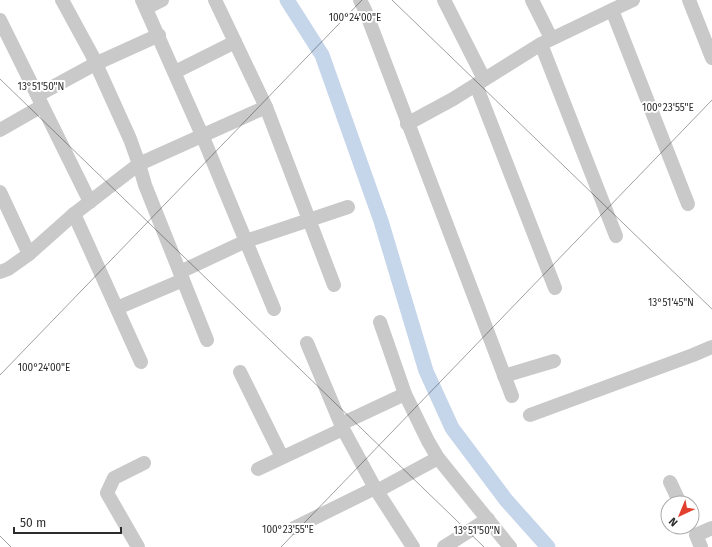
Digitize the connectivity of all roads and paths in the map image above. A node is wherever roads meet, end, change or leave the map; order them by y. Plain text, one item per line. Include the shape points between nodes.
1 (62, 0) edge
2 (162, 0) edge
3 (215, 0) edge
4 (360, 0) edge
5 (444, 0) edge
6 (532, 0) edge
7 (689, 0) edge
8 (144, 4) edge
9 (621, 4) edge
10 (0, 20) edge
11 (159, 36) junction
12 (546, 41) junction
13 (235, 42) junction
14 (712, 58) edge
15 (95, 64) junction
16 (175, 72) junction
17 (480, 82) junction
18 (40, 101) junction
19 (266, 107) junction
20 (407, 124) junction
21 (0, 130) edge
22 (202, 135) junction
23 (139, 164) junction
24 (0, 192) edge
25 (90, 202) junction
26 (688, 204) dead end
27 (348, 207) dead end
28 (74, 214) junction
29 (309, 219) junction
30 (616, 236) dead end
31 (246, 241) junction
32 (29, 254) junction
33 (0, 272) edge
34 (181, 276) junction
35 (334, 285) dead end
36 (555, 288) dead end
37 (117, 308) junction
38 (274, 310) dead end
39 (380, 322) dead end
40 (207, 340) dead end
41 (307, 343) dead end
42 (712, 347) edge
43 (554, 361) dead end
44 (141, 362) dead end
45 (240, 372) dead end
46 (504, 376) junction
47 (406, 394) junction
48 (512, 396) dead end
49 (530, 415) dead end
50 (342, 426) junction
51 (282, 458) junction
52 (438, 458) junction
53 (144, 463) dead end
54 (258, 469) dead end
55 (670, 482) dead end
56 (376, 489) junction
57 (676, 495) edge
58 (488, 518) junction
59 (294, 528) dead end
60 (712, 528) edge
61 (696, 536) edge
62 (138, 547) edge
63 (413, 547) edge
64 (444, 547) edge
65 (510, 547) edge

1 - 15 street
2 - 8 street
3 - 13 street
4 - 20 street
5 - 17 street
6 - 12 street
7 - 14 street
8 - 11 street
9 - 12 street
9 - 26 street
10 - 18 street
11 - 15 street
11 - 16 street
12 - 17 street
12 - 30 street
13 - 16 street
13 - 19 street
15 - 18 street
15 - 23 street
16 - 22 street
17 - 20 street
17 - 36 street
18 - 21 street
18 - 25 street
19 - 22 street
19 - 29 street
20 - 46 street
22 - 23 street
22 - 31 street
23 - 25 street
23 - 34 street
24 - 32 street
25 - 28 street
27 - 29 street
28 - 32 street
28 - 37 street
29 - 31 street
29 - 35 street
31 - 34 street
31 - 38 street
32 - 33 street
34 - 37 street
34 - 40 street
37 - 44 street
39 - 47 street
41 - 50 street
42 - 49 street
43 - 46 street
45 - 51 street
46 - 48 street
47 - 50 street
47 - 52 street
50 - 51 street
50 - 56 street
51 - 54 street
52 - 56 street
52 - 58 street
53 - 62 street via 114,478 108,493
55 - 57 street
56 - 59 street
56 - 63 street
58 - 64 street
58 - 65 street
60 - 61 street

